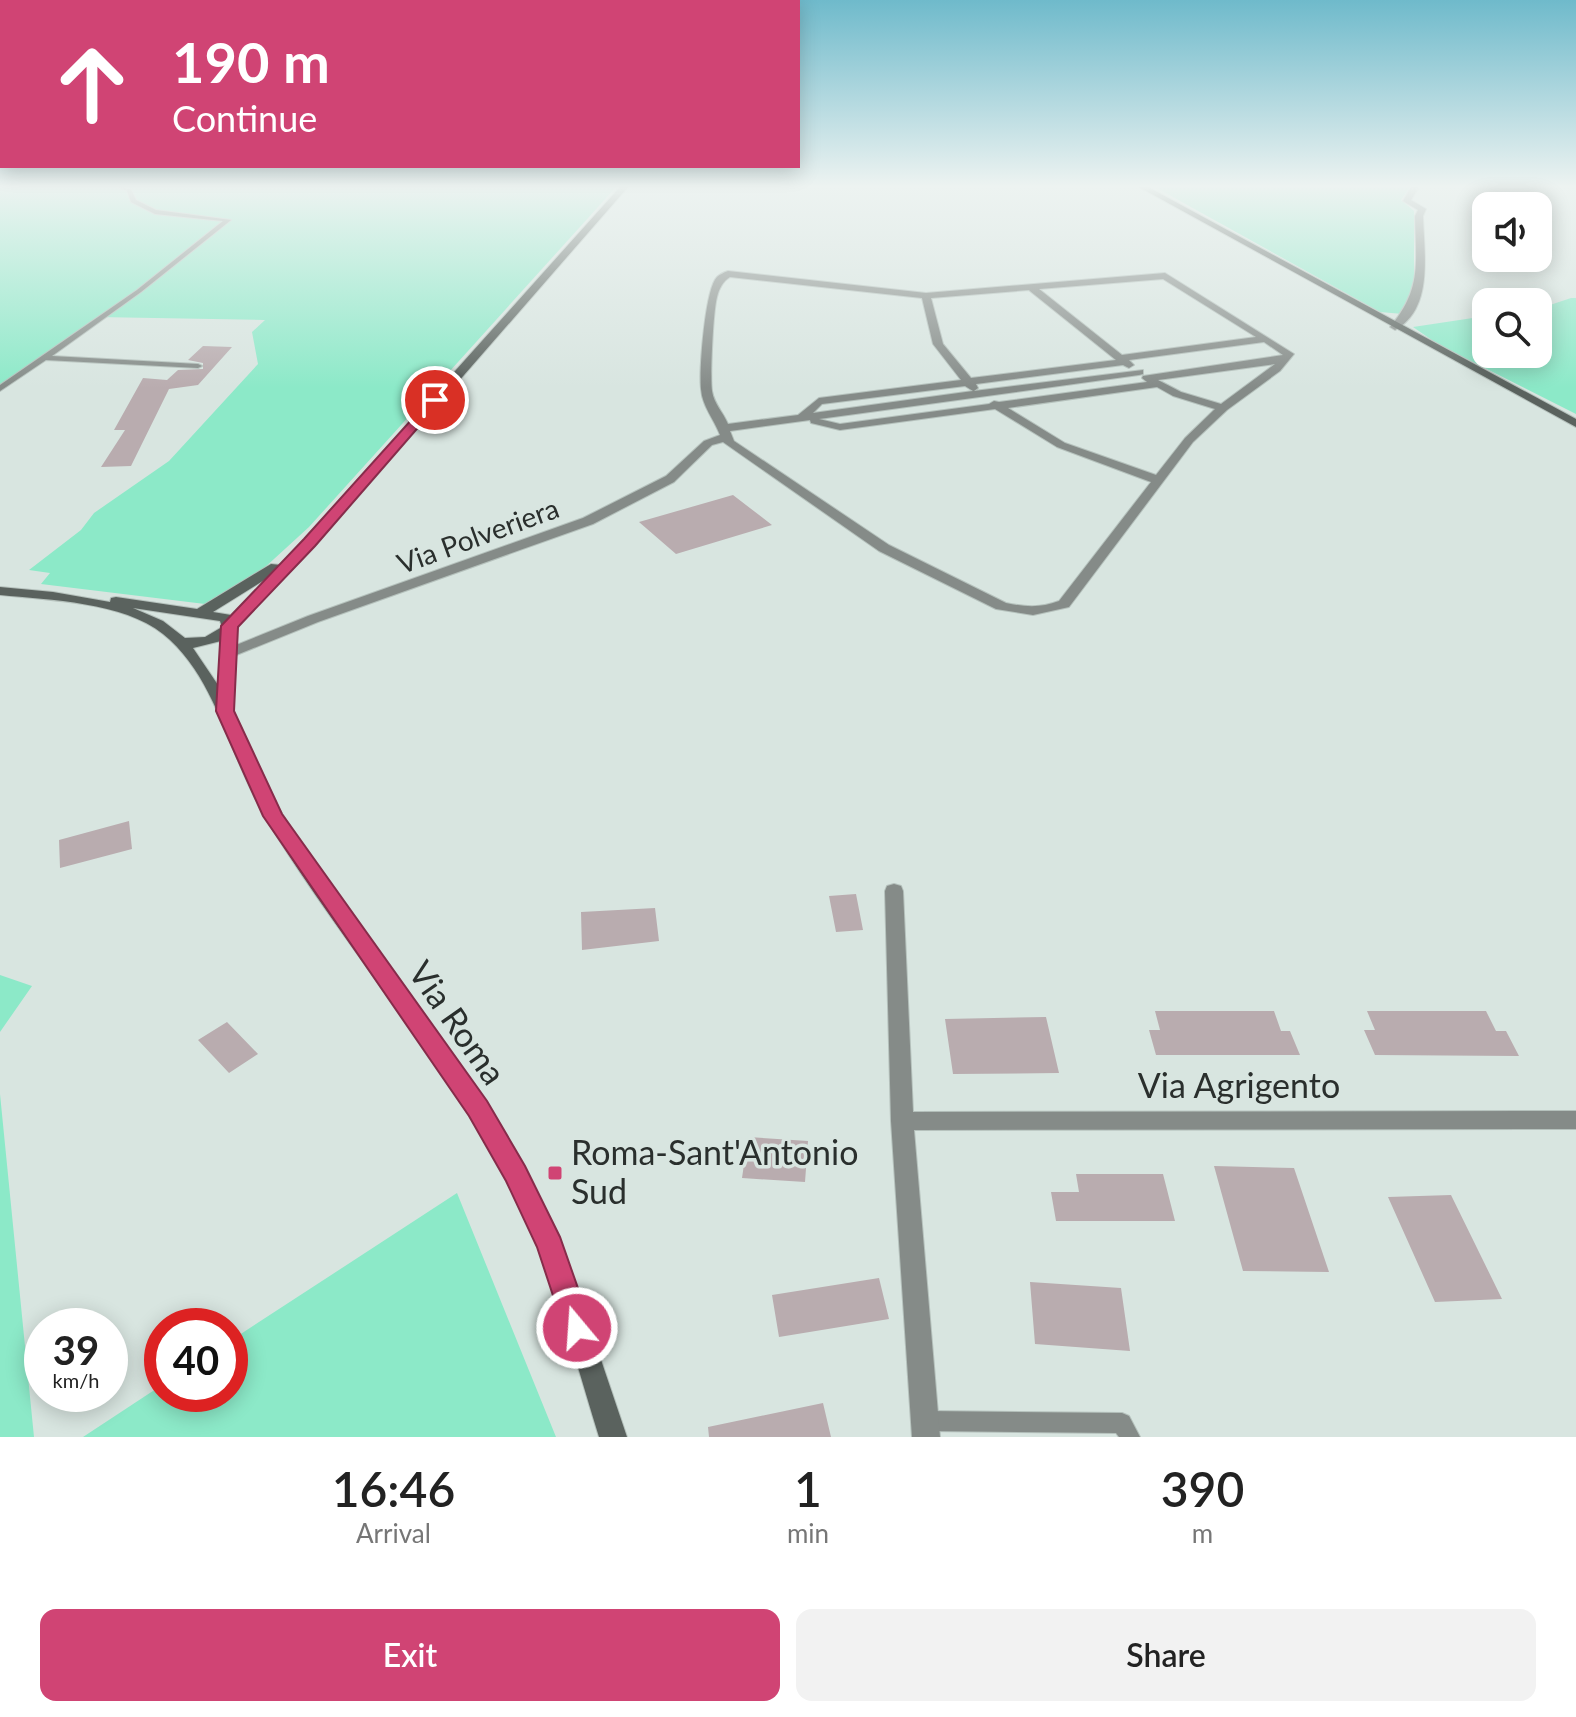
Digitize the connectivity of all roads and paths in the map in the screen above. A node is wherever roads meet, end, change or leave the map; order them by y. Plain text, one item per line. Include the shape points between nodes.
1 (183, 254) edge
2 (565, 254) edge
3 (1264, 254) edge
4 (1420, 254) edge
5 (1033, 289) junction
6 (926, 296) junction
7 (1395, 327) junction
8 (1266, 339) junction
9 (47, 358) junction
10 (1287, 359) junction
11 (1122, 360) junction
12 (198, 366) dead end
13 (1148, 378) junction
14 (966, 382) junction
15 (0, 389) edge
16 (980, 395) junction
17 (996, 406) junction
18 (1223, 408) junction
19 (801, 418) junction
20 (1576, 424) edge
21 (726, 432) junction
22 (1155, 479) junction
23 (310, 543) junction
24 (0, 591) edge
25 (44, 595) junction
26 (202, 615) junction
27 (229, 628) junction
28 (174, 637) junction
29 (229, 653) junction
30 (225, 711) junction
31 (894, 891) dead end
32 (1576, 1120) edge
33 (902, 1121) junction
34 (926, 1429) edge
35 (613, 1437) edge
36 (1130, 1437) edge

1 - 9 lane
2 - 23 street
3 - 7 street
4 - 7 street via 1420,288 1410,314
5 - 6 street
5 - 8 street via 1165,276
5 - 11 street
6 - 14 street via 938,344
6 - 21 street via 723,276 712,297 706,388
7 - 20 street
8 - 10 street via 1286,351
8 - 11 street
9 - 12 lane
9 - 15 lane
10 - 13 street
10 - 18 street
11 - 13 street
11 - 14 street
13 - 16 street
13 - 17 street
13 - 18 street
14 - 16 street
14 - 19 street via 819,401
16 - 17 street
16 - 19 street
17 - 19 street via 840,427
17 - 22 street via 1061,445
18 - 22 street
19 - 21 street
21 - 22 street via 729,443 884,548 1020,611 1064,604
21 - 29 street, Via Polveriera via 670,479 588,521
23 - 26 street
23 - 27 street
24 - 25 street
25 - 26 street
25 - 28 street via 123,611
26 - 27 street via 226,618
26 - 28 street via 177,625
27 - 28 street via 197,643
27 - 29 street
28 - 30 street, Via Roma via 194,658
29 - 30 street
30 - 35 street, Via Roma via 273,816 478,1109 516,1174 550,1246
31 - 33 street
32 - 33 street, Via Agrigento
33 - 34 street
34 - 36 lane via 1122,1423

